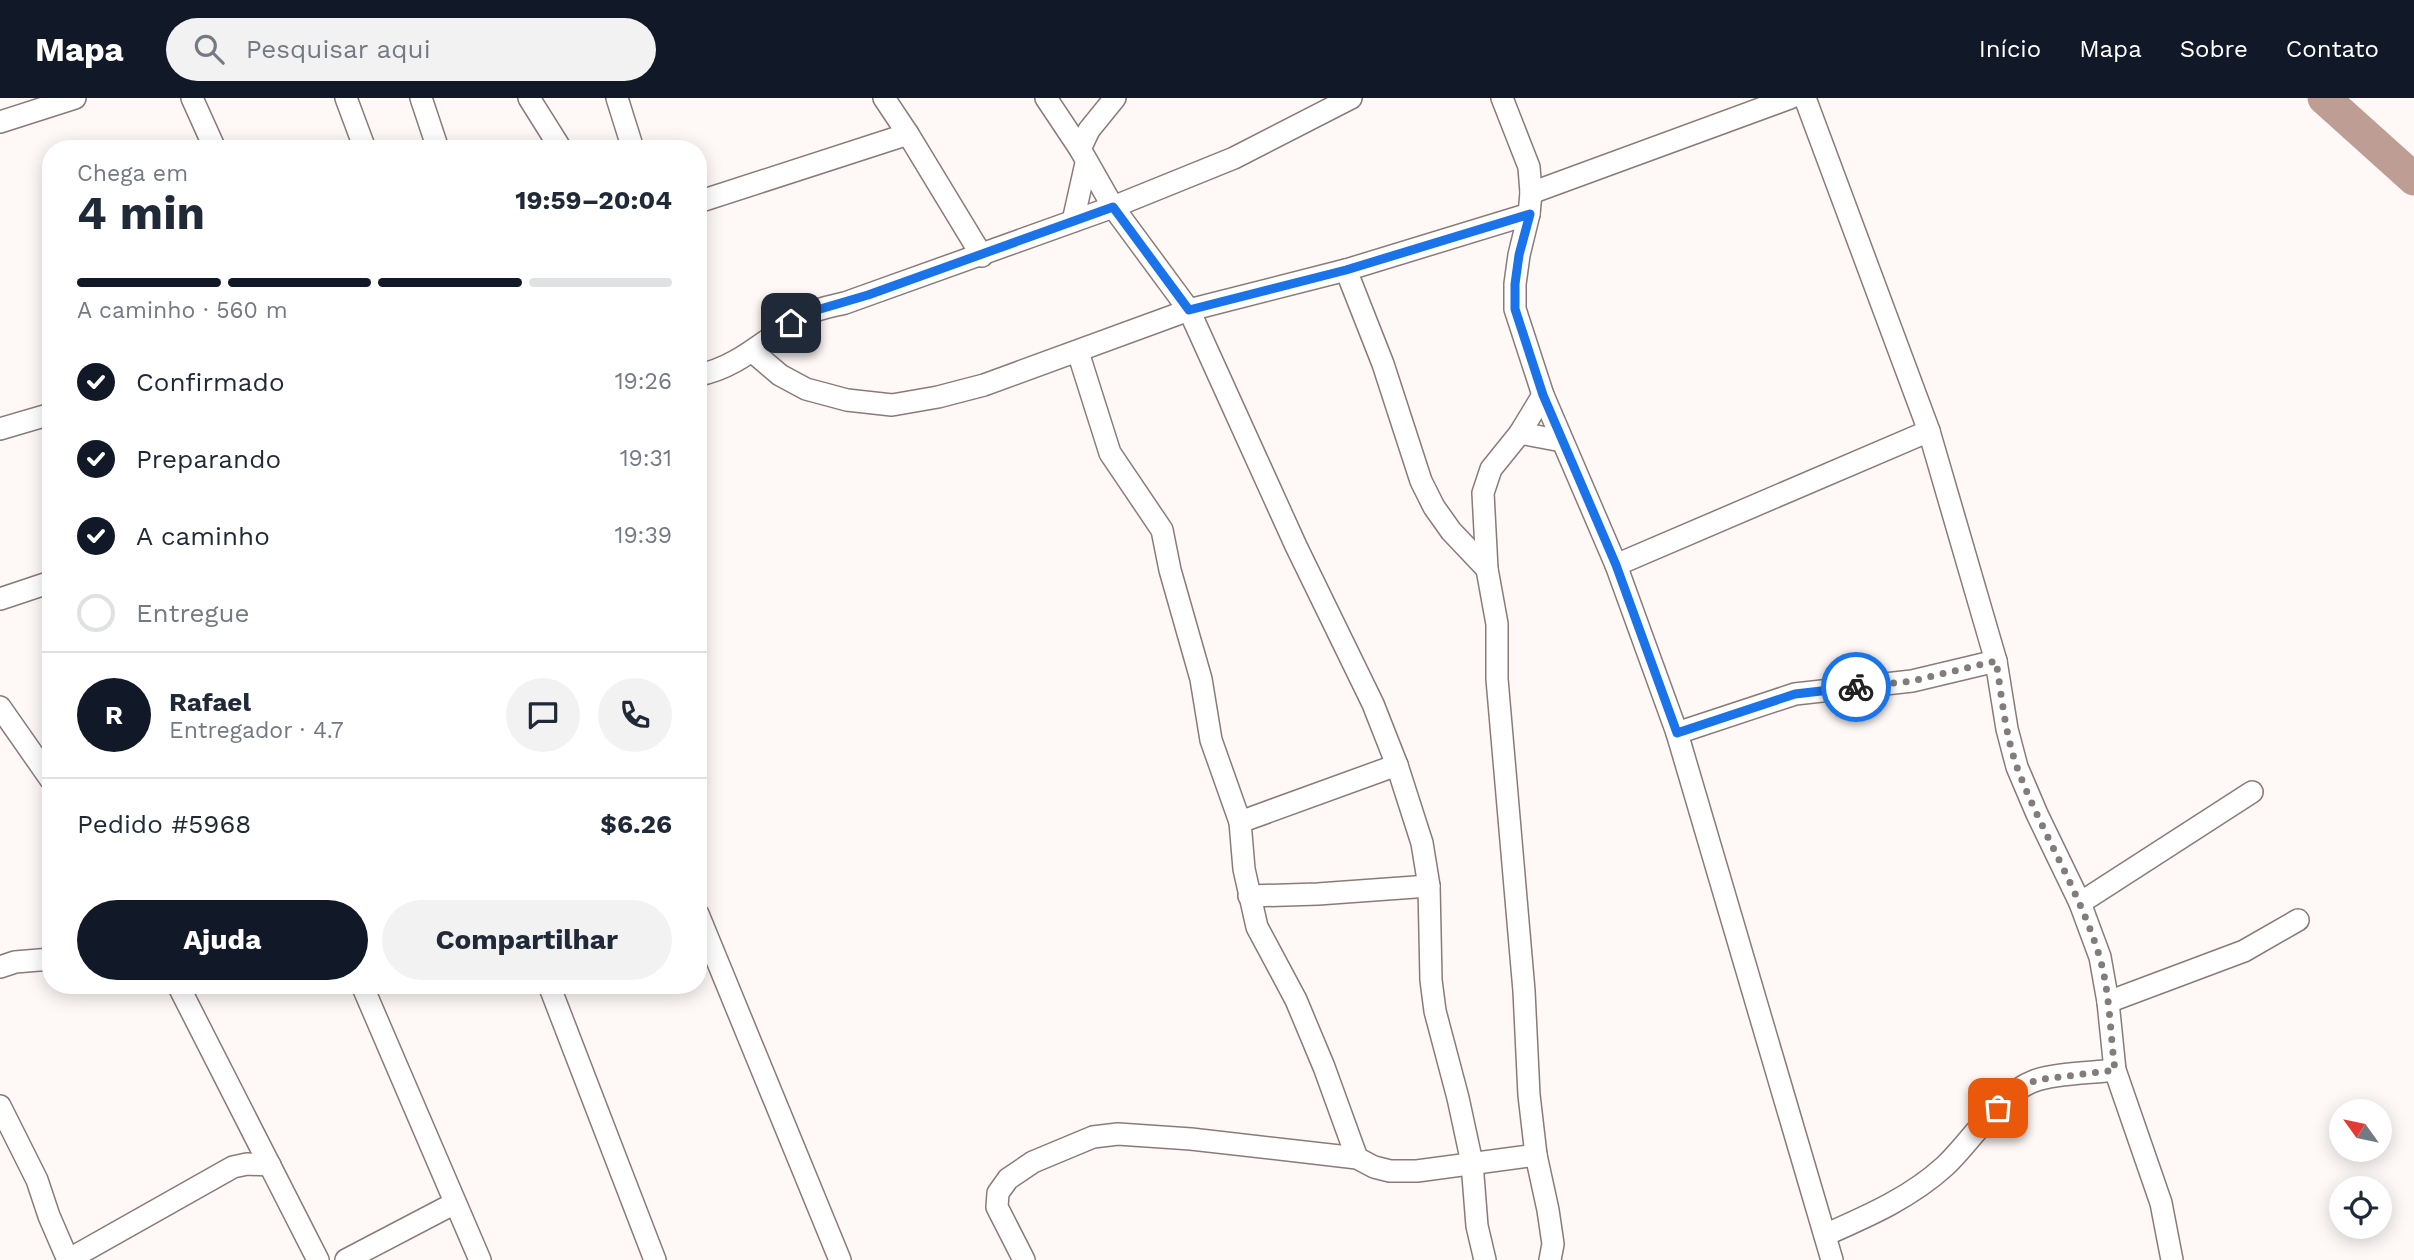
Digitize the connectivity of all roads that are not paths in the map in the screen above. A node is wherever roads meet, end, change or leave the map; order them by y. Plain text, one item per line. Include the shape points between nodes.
1 (75, 98) edge
2 (192, 98) edge
3 (346, 98) edge
4 (421, 98) edge
5 (529, 98) edge
6 (617, 98) edge
7 (884, 98) edge
8 (1046, 98) edge
9 (1115, 98) edge
10 (1352, 98) edge
11 (1502, 98) edge
12 (1790, 98) edge
13 (1805, 98) edge
14 (0, 122) edge
15 (908, 134) junction
16 (211, 140) edge
17 (362, 140) edge
18 (435, 140) edge
19 (555, 140) edge
20 (630, 140) edge
21 (1083, 156) junction
22 (707, 199) edge
23 (1530, 203) junction
24 (1113, 207) junction
25 (1073, 221) junction
26 (982, 256) junction
27 (1346, 270) junction
28 (1189, 310) junction
29 (753, 352) junction
30 (1078, 352) junction
31 (707, 371) edge
32 (1543, 395) junction
33 (42, 417) edge
34 (0, 429) edge
35 (1929, 431) junction
36 (1520, 433) junction
37 (1563, 441) junction
38 (1616, 565) junction
39 (1487, 569) junction
40 (42, 585) edge
41 (0, 599) edge
42 (1996, 661) junction
43 (0, 708) edge
44 (1677, 733) junction
45 (1397, 765) junction
46 (42, 767) edge
47 (2252, 792) dead end
48 (1240, 822) junction
49 (1429, 886) junction
50 (1249, 896) junction
51 (2080, 903) junction
52 (2298, 920) dead end
53 (707, 936) edge
54 (42, 960) edge
55 (0, 967) edge
56 (183, 994) edge
57 (366, 994) edge
58 (552, 994) edge
59 (2108, 1002) junction
60 (2115, 1070) junction
61 (0, 1106) edge
62 (1536, 1155) junction
63 (1357, 1158) junction
64 (1472, 1163) junction
65 (270, 1165) junction
66 (455, 1203) junction
67 (1825, 1235) junction
68 (68, 1260) edge
69 (317, 1260) edge
70 (346, 1260) edge
71 (480, 1260) edge
72 (655, 1260) edge
73 (840, 1260) edge
74 (1024, 1260) edge
75 (1485, 1260) edge
76 (1550, 1260) edge
77 (1832, 1260) edge
78 (2172, 1260) edge

1 - 14 street
2 - 16 street
3 - 17 street
4 - 18 street
5 - 19 street
6 - 20 street
7 - 15 street
8 - 21 street
9 - 21 street via 1089,130
10 - 24 street via 1234,158
11 - 23 street via 1529,167
12 - 23 street
13 - 35 street
15 - 22 street
15 - 26 street
21 - 24 street
21 - 25 street
23 - 27 street
23 - 32 street via 1519,255 1515,309
24 - 25 street
24 - 28 street
25 - 26 street
26 - 29 street via 810,312
27 - 28 street
27 - 39 street via 1421,481 1451,531
28 - 30 street
28 - 45 street via 1373,704
29 - 30 street via 806,389 892,405 984,385
29 - 31 street
30 - 48 street via 1110,453 1162,530 1201,679 1211,740
32 - 36 street
32 - 37 street
33 - 34 street
35 - 38 street
35 - 42 street
36 - 37 street
36 - 39 street via 1491,469 1483,493
37 - 38 street
38 - 44 street
39 - 62 street via 1497,624 1497,680
40 - 41 street
42 - 44 street via 1912,681 1795,694
42 - 51 street via 2017,767
43 - 46 street
44 - 67 street
45 - 48 street
45 - 49 street via 1422,843
47 - 51 street
48 - 50 street
49 - 50 street
49 - 64 street via 1435,1011
50 - 63 street via 1257,927 1296,1000
51 - 59 street via 2100,957
52 - 59 street via 2244,951
53 - 73 street
54 - 55 street
56 - 65 street
57 - 66 street
58 - 72 street
59 - 60 street
60 - 67 street via 2036,1080 2016,1090 1919,1188
60 - 78 street via 2161,1203
61 - 68 street via 37,1180
62 - 64 street
62 - 76 street via 1553,1244
63 - 64 street via 1390,1171
63 - 74 street via 1179,1138 1093,1137 1032,1162 998,1192 998,1206
64 - 75 street
65 - 68 street via 233,1167
65 - 69 street
66 - 70 street
66 - 71 street
67 - 77 street

